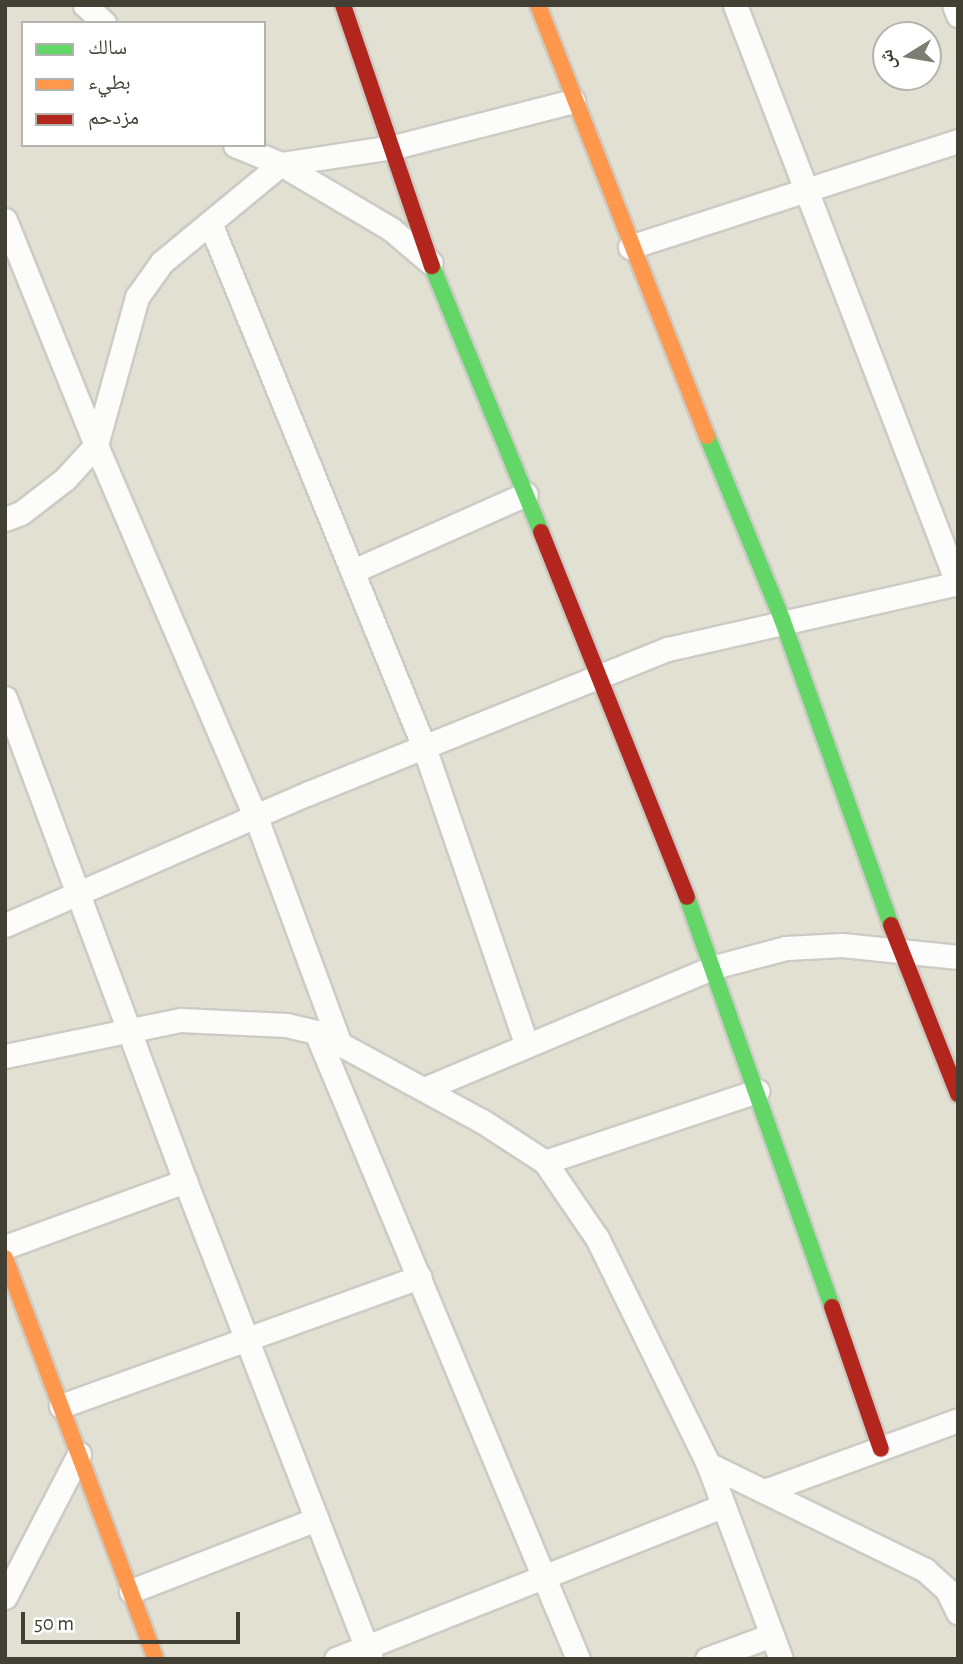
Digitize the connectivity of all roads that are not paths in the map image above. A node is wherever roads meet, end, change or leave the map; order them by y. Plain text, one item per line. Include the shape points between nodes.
1 (85, 5) edge
2 (343, 5) edge
3 (538, 5) edge
4 (735, 5) edge
5 (954, 5) edge
6 (958, 16) edge
7 (101, 21) edge
8 (573, 101) junction
9 (958, 141) edge
10 (240, 147) edge
11 (394, 147) junction
12 (281, 164) junction
13 (807, 189) junction
14 (5, 220) edge
15 (210, 223) junction
16 (630, 247) junction
17 (431, 263) junction
18 (96, 445) junction
19 (526, 494) junction
20 (5, 519) edge
21 (352, 571) junction
22 (957, 584) edge
23 (782, 620) junction
24 (600, 675) junction
25 (5, 698) edge
26 (424, 747) junction
27 (257, 820) junction
28 (76, 895) junction
29 (5, 925) edge
30 (901, 954) junction
31 (958, 957) edge
32 (714, 967) junction
33 (128, 1031) junction
34 (316, 1032) junction
35 (340, 1044) junction
36 (526, 1044) junction
37 (5, 1056) edge
38 (424, 1088) junction
39 (757, 1091) junction
40 (958, 1094) edge
41 (545, 1162) junction
42 (185, 1181) junction
43 (5, 1247) edge
44 (5, 1258) edge
45 (419, 1277) junction
46 (248, 1342) junction
47 (61, 1406) junction
48 (958, 1420) edge
49 (881, 1449) junction
50 (79, 1454) junction
51 (708, 1464) junction
52 (767, 1490) junction
53 (723, 1506) junction
54 (317, 1520) junction
55 (542, 1579) junction
56 (131, 1591) junction
57 (5, 1597) edge
58 (958, 1614) edge
59 (772, 1635) junction
60 (369, 1653) edge
61 (156, 1659) edge
62 (336, 1659) edge
63 (578, 1659) edge
64 (707, 1659) edge
65 (780, 1659) edge

1 - 7 street
2 - 11 street
3 - 8 street
4 - 13 street
5 - 6 street
8 - 11 street
8 - 16 street
9 - 13 street
10 - 12 street
11 - 12 street
11 - 17 street
12 - 15 street
12 - 17 street via 391,229
13 - 16 street
13 - 22 street
14 - 18 street
15 - 18 street via 162,262 137,297
15 - 21 street
16 - 23 street
17 - 19 street
18 - 20 street via 65,479 21,513
18 - 27 street
19 - 21 street
19 - 24 street
21 - 26 street
22 - 23 street
23 - 24 street via 668,649
23 - 30 street
24 - 26 street
24 - 32 street
25 - 28 street
26 - 27 street
26 - 36 street
27 - 28 street
27 - 35 street
28 - 29 street
28 - 33 street
30 - 31 street
30 - 32 street via 842,944 786,948
30 - 40 street
32 - 36 street
32 - 39 street
33 - 34 street via 181,1020
33 - 37 street
33 - 42 street
34 - 35 street
34 - 45 street
35 - 38 street
36 - 38 street
38 - 41 street
39 - 41 street
39 - 49 street
41 - 51 street via 597,1238
42 - 43 street
42 - 46 street
44 - 47 street
45 - 46 street
45 - 55 street
46 - 47 street
46 - 54 street
47 - 50 street
48 - 49 street
49 - 52 street
50 - 56 street
50 - 57 street
51 - 52 street
51 - 53 street
52 - 58 street via 925,1570 947,1590
53 - 55 street
53 - 59 street
54 - 56 street
54 - 60 street
55 - 60 street
55 - 63 street
56 - 61 street
59 - 64 street
59 - 65 street
60 - 62 street

